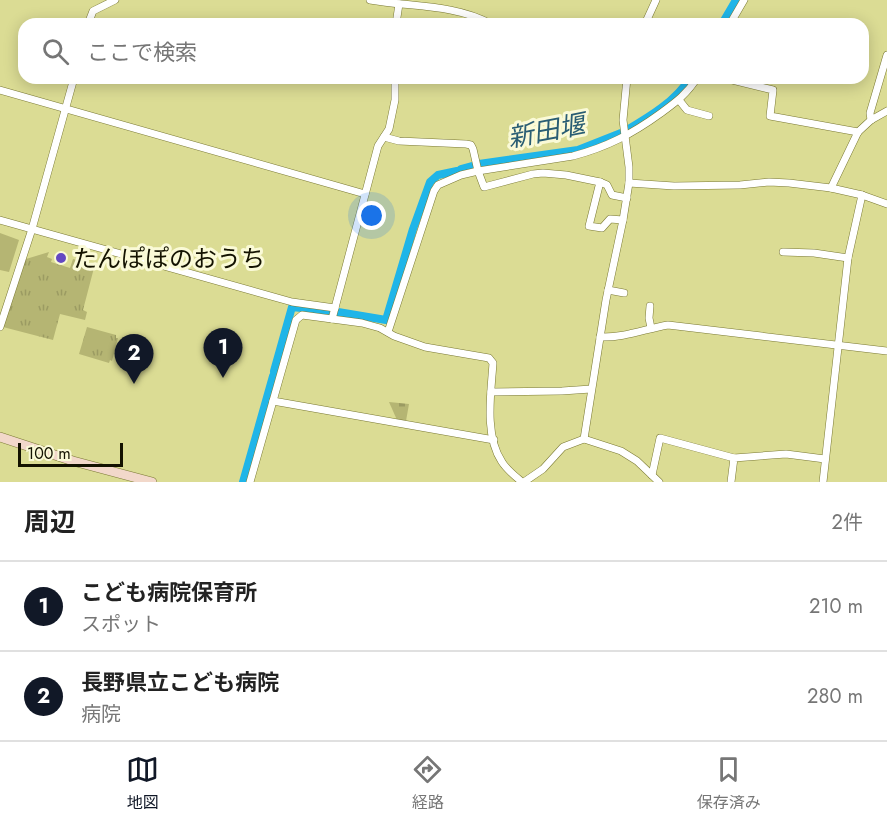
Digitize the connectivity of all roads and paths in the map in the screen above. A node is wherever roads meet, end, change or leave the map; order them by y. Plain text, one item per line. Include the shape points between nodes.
1 (115, 0) edge
2 (370, 0) edge
3 (656, 0) edge
4 (744, 0) edge
5 (415, 3) edge
6 (399, 4) junction
7 (90, 18) edge
8 (397, 18) edge
9 (478, 18) edge
10 (648, 18) edge
11 (734, 18) edge
12 (887, 55) edge
13 (72, 84) edge
14 (395, 84) edge
15 (626, 84) edge
16 (692, 84) edge
17 (748, 84) edge
18 (0, 90) edge
19 (679, 100) junction
20 (65, 108) junction
21 (887, 111) edge
22 (709, 116) dead end
23 (872, 120) junction
24 (858, 132) junction
25 (384, 137) junction
26 (624, 138) junction
27 (478, 171) junction
28 (600, 182) junction
29 (629, 183) junction
30 (831, 188) junction
31 (365, 194) junction
32 (862, 195) junction
33 (627, 198) junction
34 (887, 204) edge
35 (623, 219) junction
36 (0, 220) edge
37 (32, 229) junction
38 (783, 252) dead end
39 (848, 258) junction
40 (608, 290) junction
41 (624, 293) dead end
42 (650, 306) dead end
43 (335, 308) junction
44 (332, 319) junction
45 (0, 327) edge
46 (651, 328) junction
47 (388, 332) junction
48 (600, 337) junction
49 (838, 345) junction
50 (887, 351) edge
51 (591, 389) junction
52 (491, 392) junction
53 (273, 401) junction
54 (0, 437) edge
55 (584, 439) junction
56 (494, 440) junction
57 (734, 458) junction
58 (825, 459) junction
59 (652, 475) junction
60 (152, 482) edge
61 (250, 482) edge
62 (523, 482) edge
63 (659, 482) edge
64 (731, 482) edge
65 (823, 482) edge

1 - 7 street via 93,11
2 - 6 street
3 - 10 street
4 - 11 street
5 - 6 street
5 - 9 street
6 - 8 street
12 - 23 street via 870,113
13 - 20 street
14 - 25 street via 389,129
15 - 26 street
16 - 19 street
17 - 24 street via 772,90 770,116
18 - 20 street
19 - 22 street via 687,110
19 - 26 street
20 - 31 street
20 - 37 street
21 - 23 street
23 - 24 street
24 - 30 street
25 - 27 street via 466,144 473,149
25 - 31 street
26 - 27 street via 573,156
26 - 29 street
27 - 28 street via 484,187 543,173
27 - 47 street via 447,180 434,191
28 - 33 street via 607,185 612,195
28 - 35 street via 589,226 602,228 610,219
29 - 30 street via 674,186 769,182
29 - 33 street
30 - 32 street
31 - 43 street
32 - 34 street
32 - 39 street
33 - 35 street
35 - 40 street
36 - 37 street
37 - 43 street via 292,302
37 - 45 street
38 - 39 street
39 - 49 street
40 - 41 street
40 - 48 street
42 - 46 street
43 - 44 street
44 - 47 street
44 - 53 street via 298,316
46 - 48 street
46 - 49 street via 668,325
47 - 52 street via 425,347 489,358 493,363
48 - 51 street
49 - 50 street
49 - 58 street
51 - 52 street
51 - 55 street
52 - 56 street via 489,418
53 - 56 street
53 - 61 street
54 - 60 main road
55 - 59 street via 621,451
55 - 62 street via 563,447 543,469
56 - 62 street via 502,462
57 - 58 street via 786,454
57 - 59 street via 660,438
57 - 64 street
58 - 65 street
59 - 63 street

